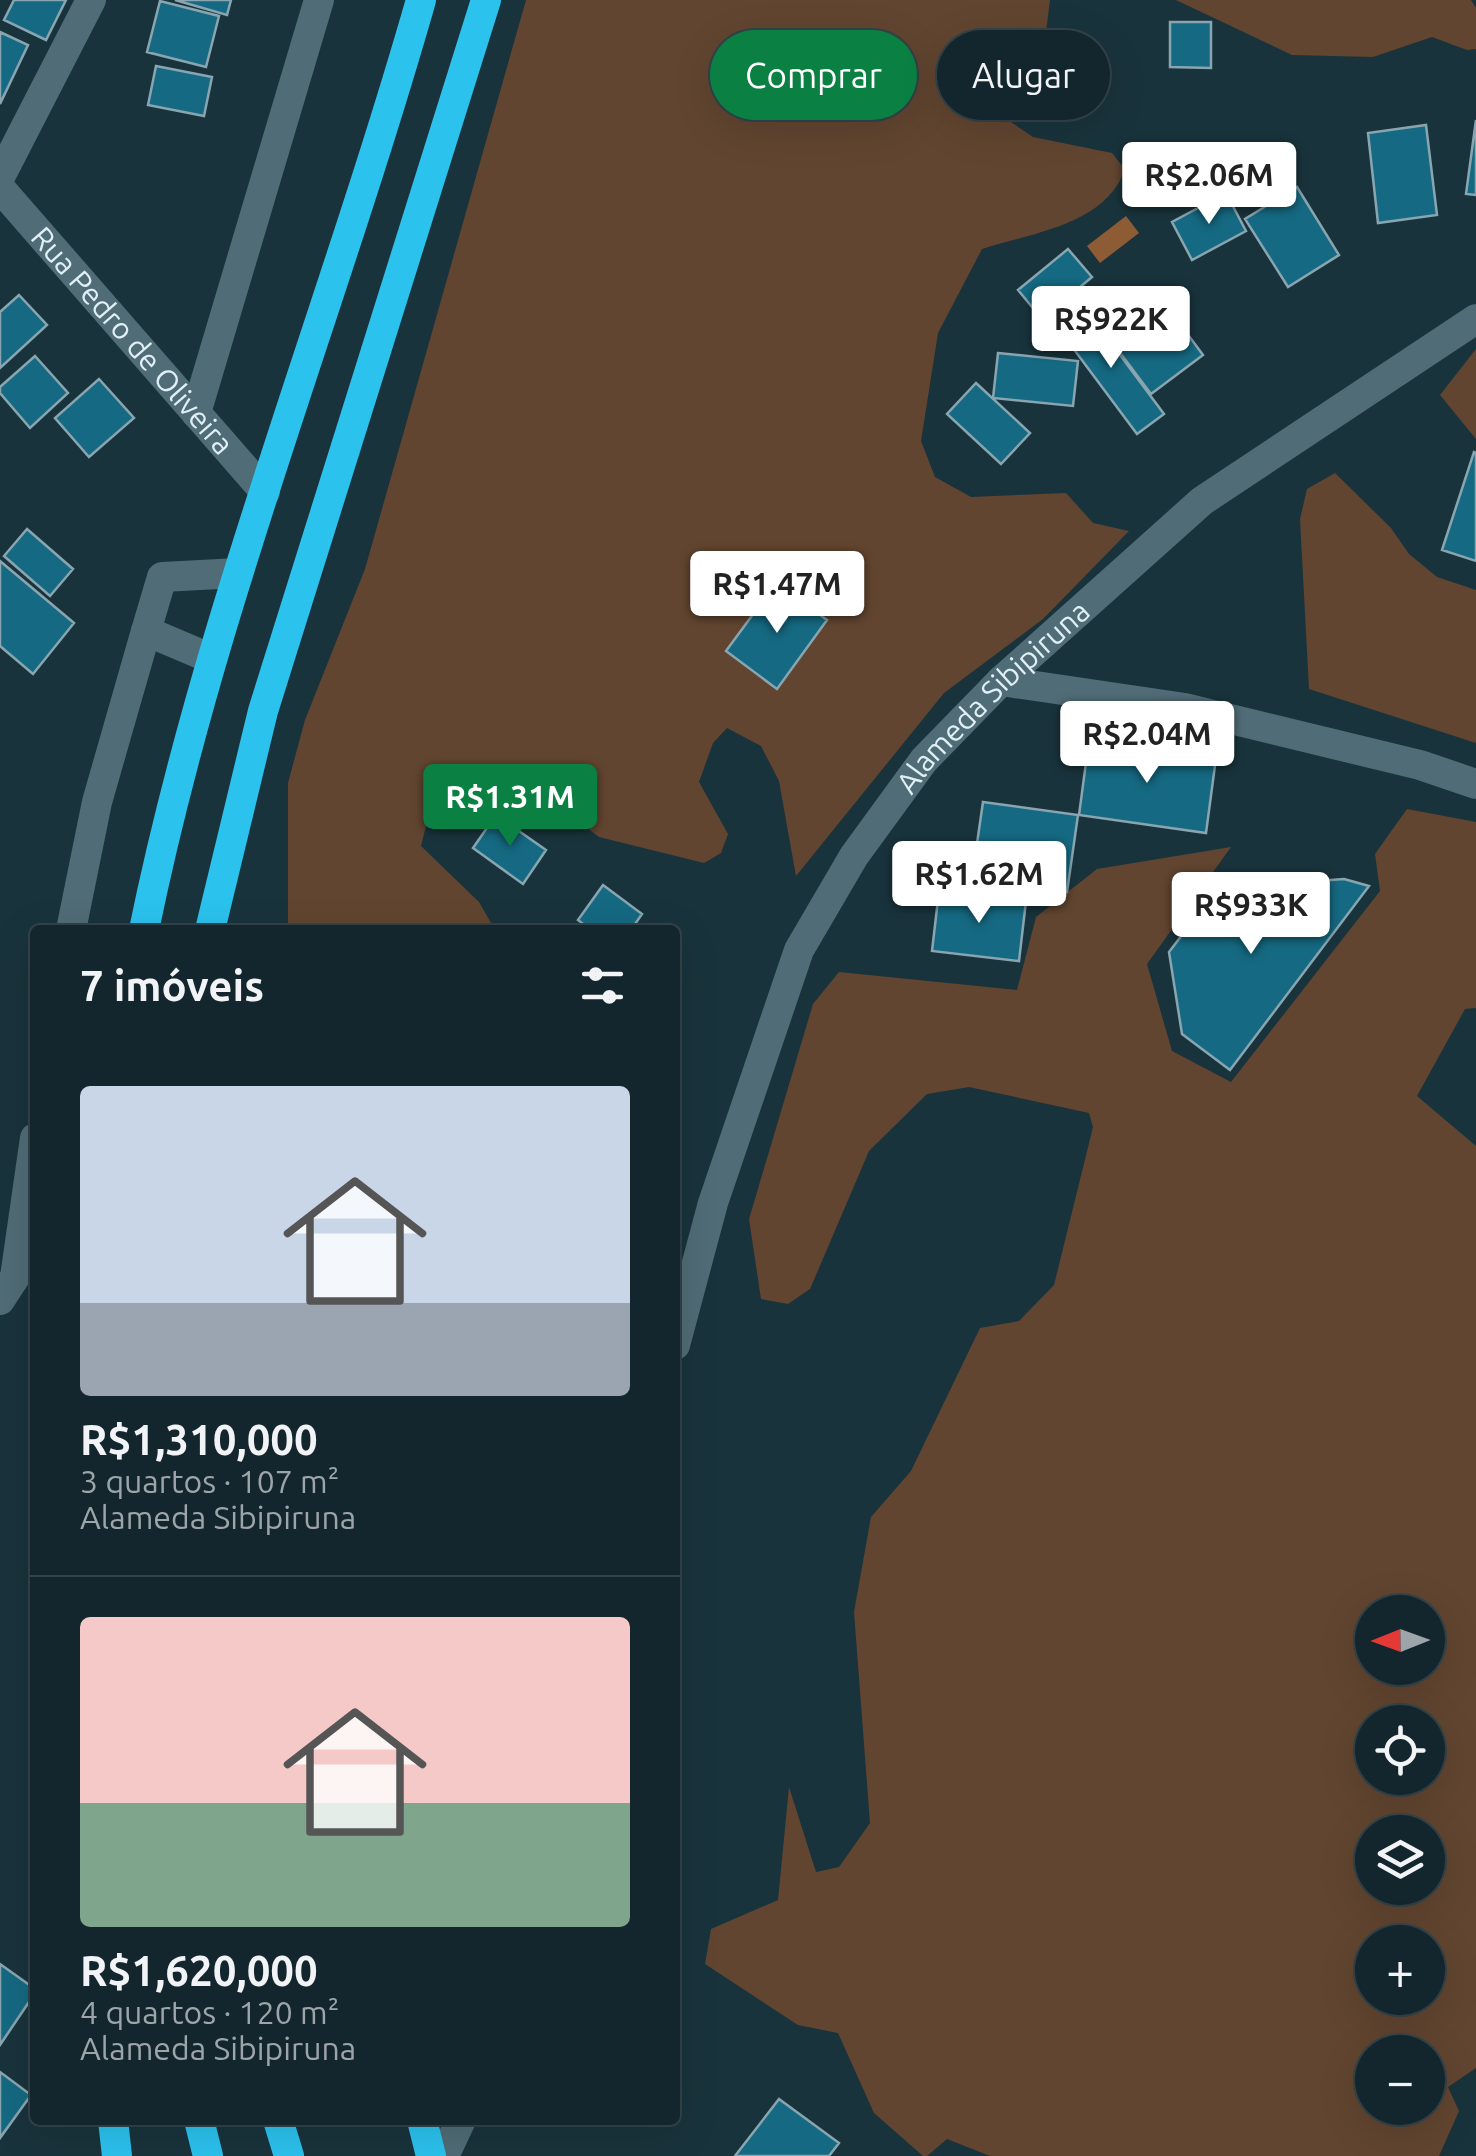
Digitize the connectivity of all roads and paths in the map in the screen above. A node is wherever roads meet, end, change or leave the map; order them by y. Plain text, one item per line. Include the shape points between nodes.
1 (90, 0) edge
2 (319, 0) edge
3 (421, 0) edge
4 (486, 0) edge
5 (0, 178) edge
6 (0, 188) edge
7 (1476, 319) edge
8 (196, 413) junction
9 (265, 492) junction
10 (238, 574) junction
11 (146, 631) junction
12 (212, 659) junction
13 (1001, 681) junction
14 (1476, 784) edge
15 (220, 880) junction
16 (71, 925) edge
17 (145, 925) edge
18 (211, 925) edge
19 (224, 925) edge
20 (30, 1173) edge
21 (0, 1300) edge
22 (680, 1326) edge
23 (114, 2125) edge
24 (200, 2125) edge
25 (280, 2125) edge
26 (423, 2125) edge
27 (459, 2125) edge
28 (117, 2156) edge
29 (208, 2156) edge
30 (289, 2156) edge
31 (431, 2156) edge
32 (444, 2156) edge

1 - 5 street
2 - 8 street
3 - 9 highway
4 - 15 highway via 263,712
6 - 8 street, Rua Pedro de Oliveira
7 - 13 street, Alameda Sibipiruna via 1202,502
8 - 9 street, Rua Pedro de Oliveira
9 - 10 highway
10 - 11 street via 162,578
10 - 12 highway
11 - 12 street
11 - 16 street via 96,802
12 - 17 highway
13 - 14 street via 1184,708
13 - 22 street, Alameda Sibipiruna via 924,760 854,856 799,950 713,1202
15 - 18 highway
15 - 19 highway
20 - 21 street via 15,1277
23 - 28 highway
24 - 29 highway
25 - 30 highway
26 - 31 highway
27 - 32 street

